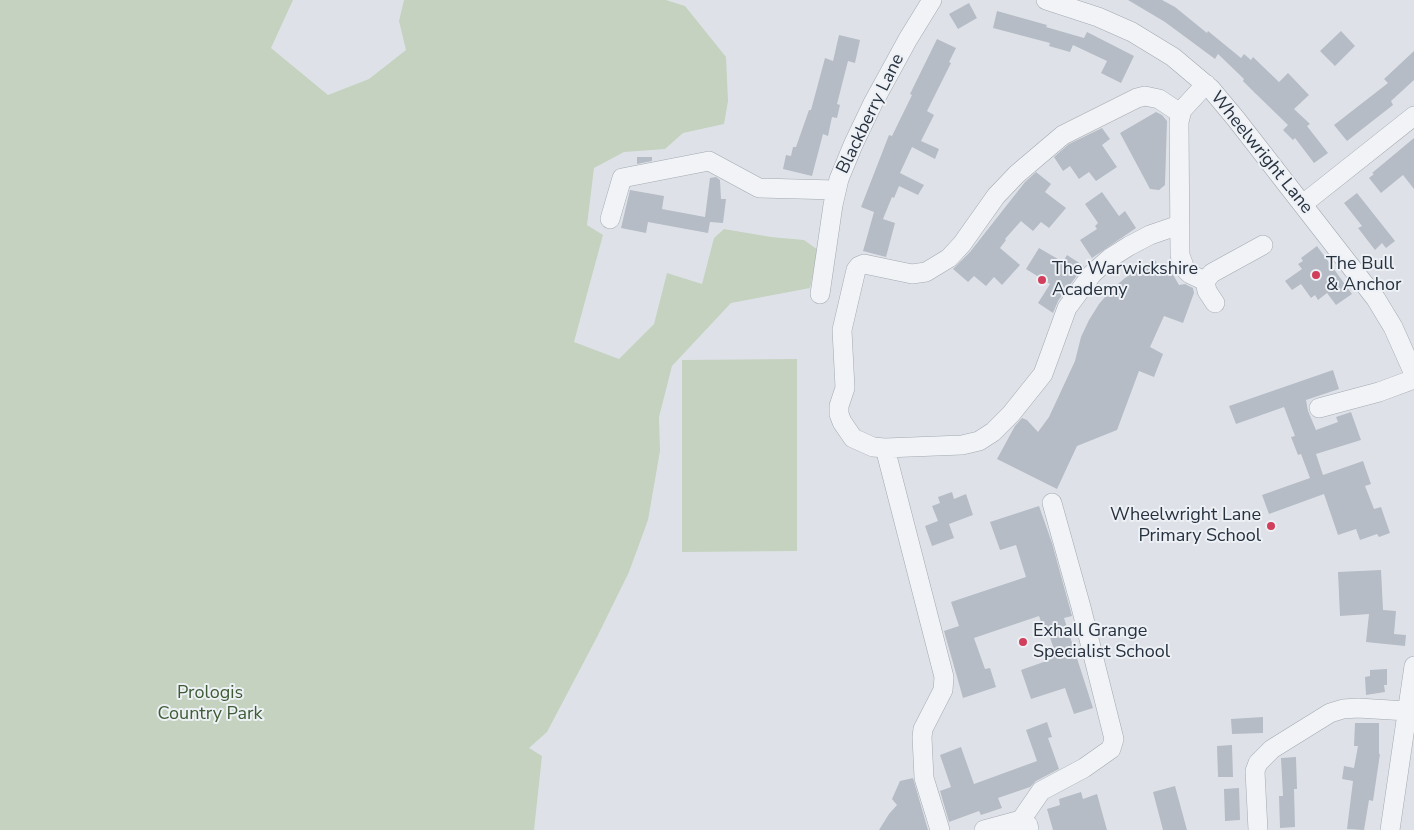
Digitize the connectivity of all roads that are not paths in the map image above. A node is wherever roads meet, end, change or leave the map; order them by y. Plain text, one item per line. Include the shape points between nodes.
1 (932, 0) edge
2 (1046, 0) edge
3 (1206, 84) junction
4 (1180, 113) junction
5 (1414, 116) edge
6 (836, 190) junction
7 (1303, 204) junction
8 (610, 219) dead end
9 (1179, 225) junction
10 (1263, 245) dead end
11 (1204, 281) junction
12 (820, 294) dead end
13 (1215, 303) dead end
14 (1414, 374) edge
15 (1414, 379) edge
16 (1319, 408) dead end
17 (885, 448) junction
18 (1052, 502) dead end
19 (1414, 666) edge
20 (1409, 719) edge
21 (1025, 825) edge
22 (940, 830) edge
23 (984, 830) edge
24 (1258, 830) edge
25 (1390, 830) edge

1 - 6 street, Blackberry Lane via 873,103 852,145
2 - 3 street, Wheelwright Lane via 1098,16 1132,32 1173,57
3 - 4 street
3 - 7 street, Wheelwright Lane
4 - 9 street
4 - 17 street via 1159,99 1145,96 1084,123 1062,136 1017,174 996,196 962,244 936,267 912,274 864,264 856,270 842,330 845,388 839,414 853,438 873,447
5 - 7 street
6 - 8 street via 759,188 709,161 622,178
6 - 12 street, Blackberry Lane
7 - 14 street, Wheelwright Lane via 1376,299 1398,336
9 - 11 street via 1182,262 1190,274
9 - 17 street via 1129,246 1092,274 1067,308 1042,374 993,432 962,446
10 - 11 street via 1212,273
11 - 13 street
15 - 16 street
17 - 22 street via 944,677 943,690 922,737 924,778
18 - 21 street via 1114,739 1112,749 1041,791
19 - 20 street
20 - 24 street via 1343,708 1272,749 1258,763 1255,771
20 - 25 street
21 - 23 street

